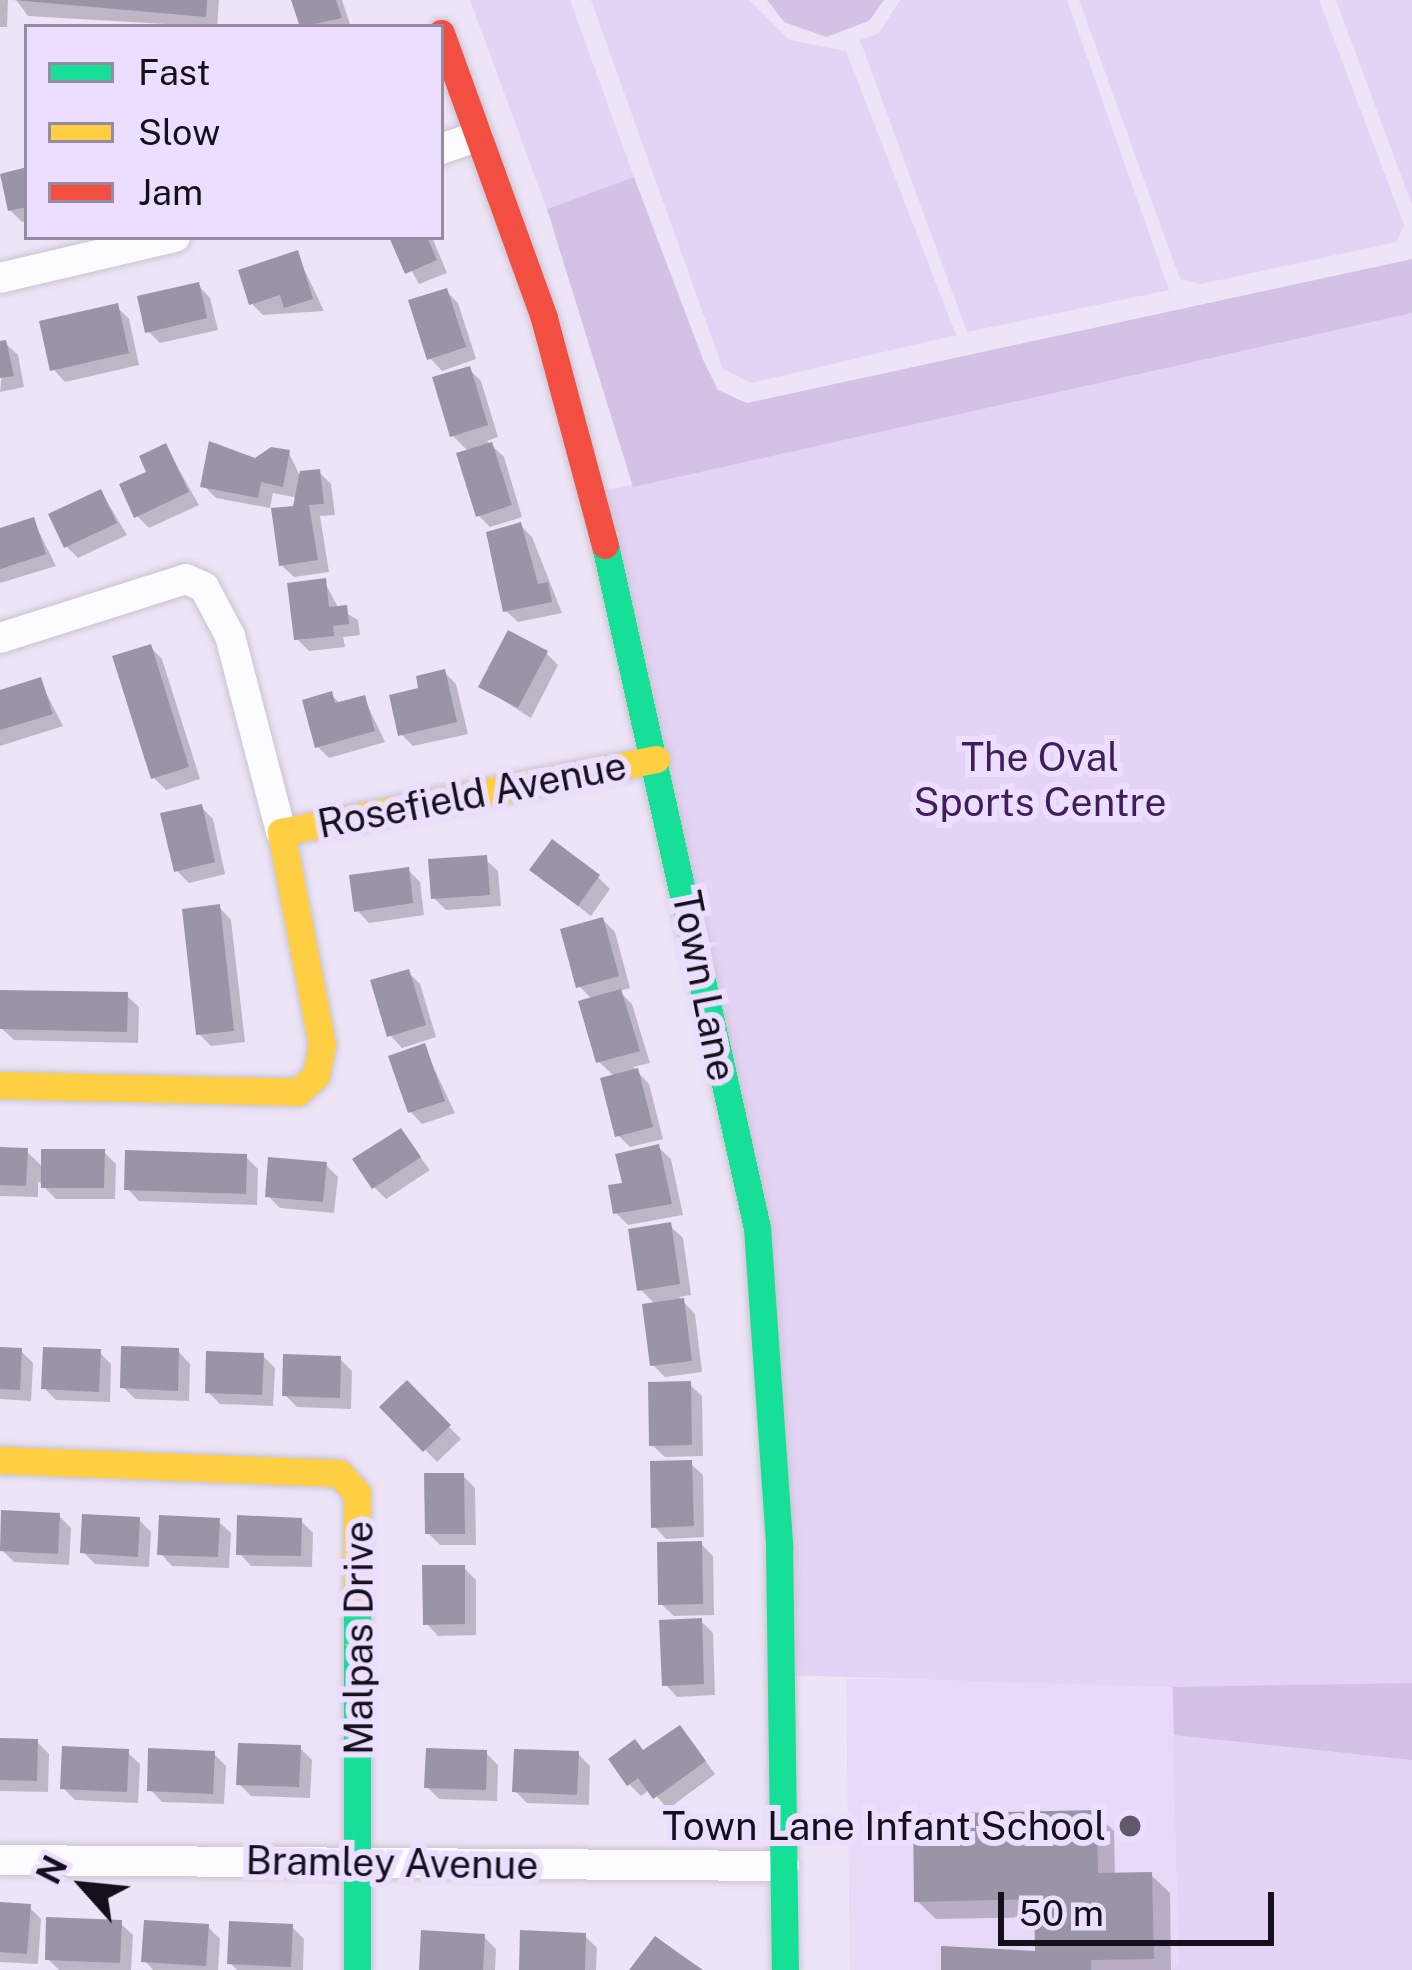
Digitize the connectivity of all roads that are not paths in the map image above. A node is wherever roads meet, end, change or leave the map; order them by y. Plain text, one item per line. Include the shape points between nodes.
1 (444, 41) edge
2 (478, 136) junction
3 (444, 148) edge
4 (162, 240) edge
5 (0, 278) edge
6 (0, 638) edge
7 (656, 759) junction
8 (281, 832) junction
9 (0, 1085) edge
10 (0, 1460) edge
11 (0, 1859) edge
12 (358, 1863) junction
13 (784, 1866) junction
14 (357, 1970) edge
15 (785, 1970) edge

1 - 2 main road, Town Lane
2 - 3 street
2 - 7 main road, Town Lane via 588,469
4 - 5 street
6 - 8 street via 186,579 204,587 230,636
7 - 8 main road, Rosefield Avenue
7 - 13 main road, Town Lane via 757,1228 770,1333
8 - 9 main road, Rosefield Avenue via 322,1045 316,1075 298,1091
10 - 12 main road, Malpas Drive via 319,1468 339,1473 357,1492
11 - 12 street, Bramley Avenue
12 - 13 street, Bramley Avenue
12 - 14 main road
13 - 15 main road, Town Lane

